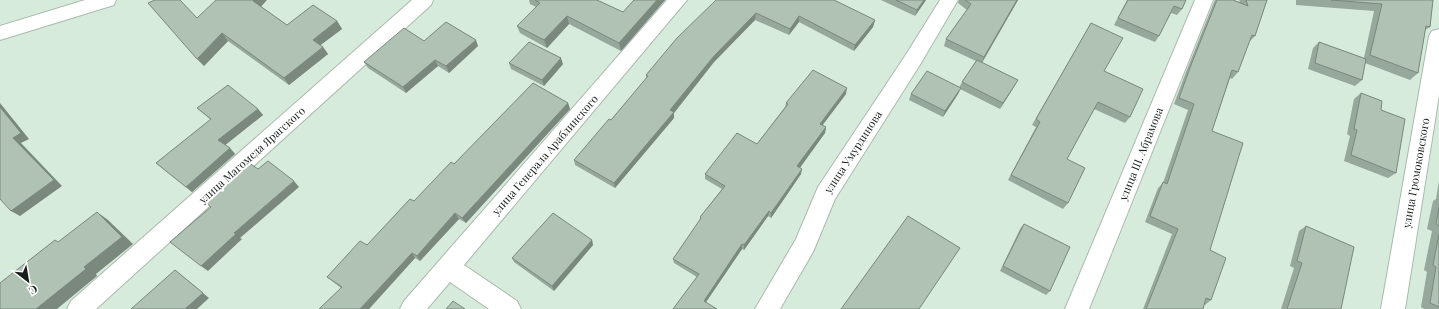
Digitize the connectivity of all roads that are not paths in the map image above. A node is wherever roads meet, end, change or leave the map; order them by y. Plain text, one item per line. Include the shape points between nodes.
1 (106, 0) edge
2 (424, 0) edge
3 (678, 0) edge
4 (949, 0) edge
5 (1204, 0) edge
6 (0, 33) edge
7 (1439, 36) edge
8 (448, 267) junction
9 (79, 309) edge
10 (412, 309) edge
11 (509, 309) edge
12 (767, 309) edge
13 (1077, 309) edge
14 (1393, 309) edge

1 - 6 street
2 - 9 street, улица Магомеда Ярагского
3 - 8 street, улица Генерала Араблинского
4 - 12 street, улица Умурдинова via 826,194 805,245
5 - 13 street, улица Ш. Абрамова
7 - 14 street, улица Громоковского
8 - 10 street, улица Генерала Араблинского
8 - 11 street

